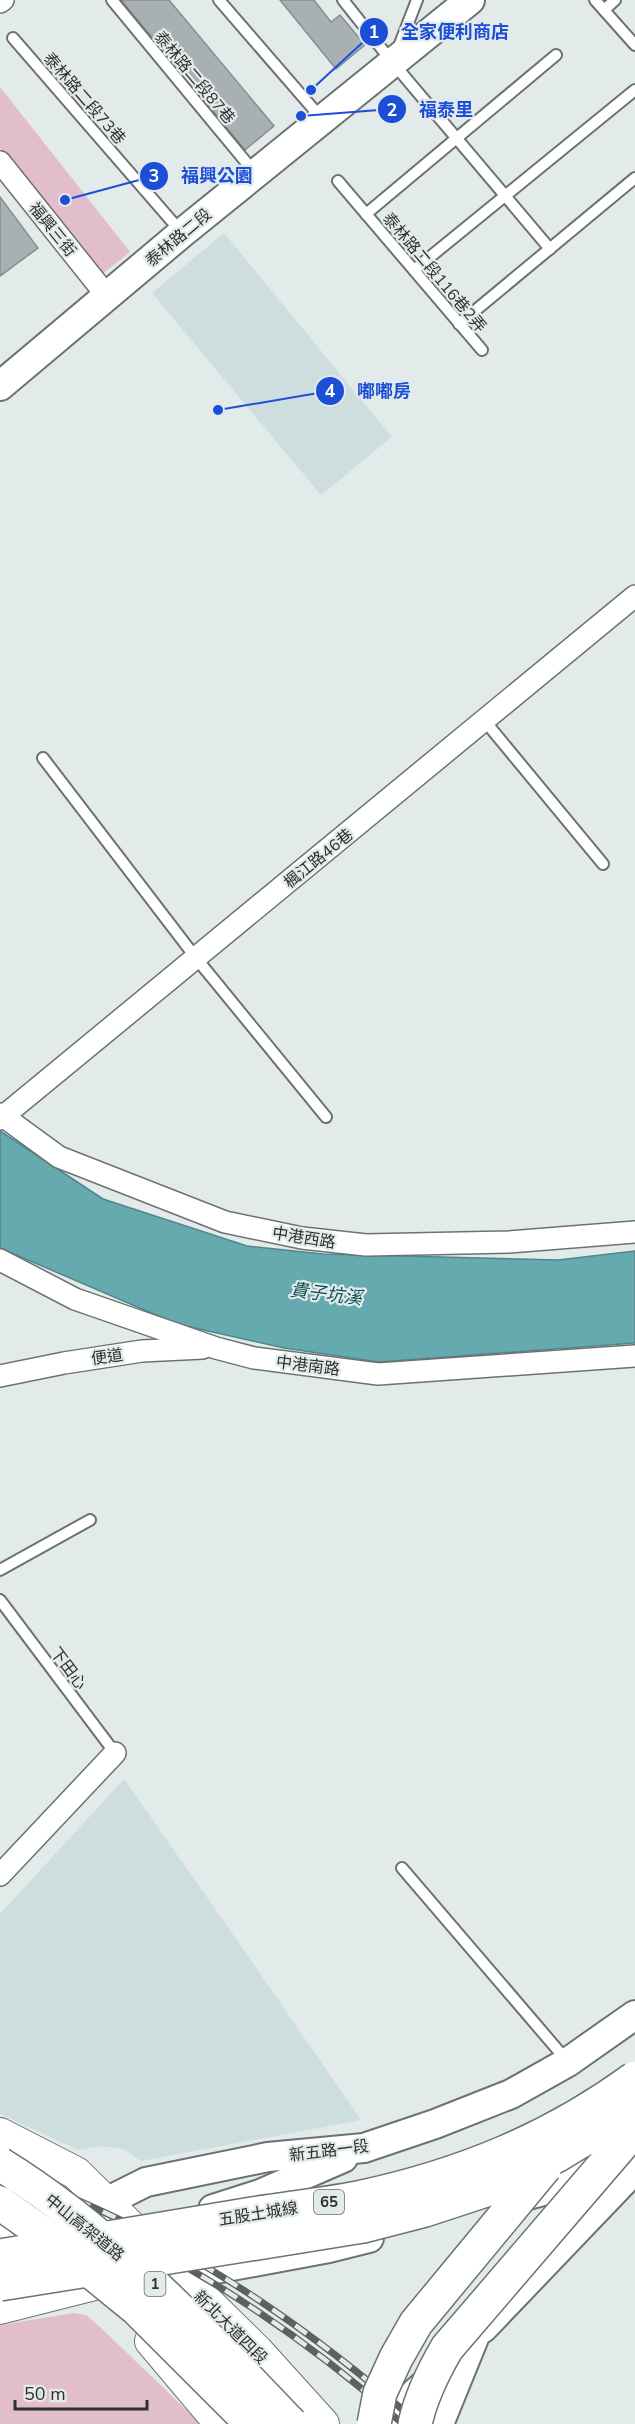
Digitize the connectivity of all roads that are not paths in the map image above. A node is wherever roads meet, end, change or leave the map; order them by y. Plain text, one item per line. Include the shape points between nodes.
1 (112, 0) edge
2 (219, 0) edge
3 (343, 0) edge
4 (417, 0) edge
5 (470, 0) edge
6 (595, 0) edge
7 (615, 0) edge
8 (604, 10) junction
9 (13, 38) dead end
10 (635, 45) edge
11 (556, 55) dead end
12 (393, 63) junction
13 (635, 90) edge
14 (322, 119) junction
15 (456, 138) junction
16 (0, 162) edge
17 (255, 173) junction
18 (635, 178) edge
19 (338, 181) dead end
20 (505, 196) junction
21 (366, 214) junction
22 (182, 233) junction
23 (550, 249) junction
24 (414, 270) junction
25 (107, 296) junction
26 (459, 324) junction
27 (482, 350) dead end
28 (0, 386) edge
29 (635, 596) edge
30 (484, 720) junction
31 (43, 758) dead end
32 (603, 864) dead end
33 (196, 958) junction
34 (1, 1116) edge
35 (326, 1117) dead end
36 (635, 1232) edge
37 (0, 1260) edge
38 (216, 1348) junction
39 (635, 1356) edge
40 (0, 1376) edge
41 (90, 1520) dead end
42 (0, 1570) edge
43 (0, 1600) edge
44 (115, 1753) joint
45 (402, 1868) dead end
46 (0, 1875) edge
47 (635, 2015) edge
48 (635, 2057) edge
49 (568, 2062) junction
50 (635, 2078) edge
51 (635, 2108) edge
52 (635, 2129) edge
53 (0, 2134) edge
54 (364, 2148) junction
55 (635, 2150) edge
56 (0, 2164) edge
57 (635, 2169) edge
58 (0, 2187) edge
59 (106, 2202) junction
60 (0, 2203) edge
61 (38, 2214) junction
62 (0, 2228) edge
63 (136, 2234) junction
64 (0, 2256) edge
65 (179, 2277) junction
66 (0, 2284) edge
67 (103, 2285) junction
68 (0, 2311) edge
69 (474, 2338) junction
70 (221, 2424) edge
71 (252, 2424) edge
72 (291, 2424) edge
73 (322, 2424) edge
74 (374, 2424) edge
75 (381, 2424) edge
76 (415, 2424) edge
77 (439, 2424) edge

1 - 17 lane, 泰林路二段87巷
2 - 14 lane
3 - 12 lane
4 - 12 lane
5 - 12 main road, 泰林路二段
6 - 8 lane
7 - 8 lane
8 - 10 lane
9 - 22 lane, 泰林路二段73巷
11 - 15 lane, 泰林路二段116巷2弄
12 - 14 main road, 泰林路二段
12 - 15 lane
13 - 20 lane
14 - 17 main road, 泰林路二段
15 - 20 lane
15 - 21 lane, 泰林路二段116巷2弄
16 - 25 street, 福興三街
17 - 22 main road, 泰林路二段
18 - 23 lane
19 - 21 lane, 泰林路二段116巷2弄
20 - 23 lane
20 - 24 lane
21 - 24 lane, 泰林路二段116巷2弄
22 - 25 main road, 泰林路二段
23 - 26 lane
24 - 26 lane, 泰林路二段116巷2弄
25 - 28 main road, 泰林路二段
26 - 27 lane, 泰林路二段116巷2弄
29 - 30 street, 楓江路46巷
30 - 32 lane
30 - 33 street, 楓江路46巷
31 - 33 lane
33 - 34 street, 楓江路46巷
33 - 35 lane
34 - 36 street, 中港西路 via 70,1162 225,1222 302,1238 366,1245 509,1242
37 - 38 street, 中港南路 via 75,1299
38 - 39 street, 中港南路 via 254,1358 378,1374
38 - 40 street, 便道 via 142,1351
41 - 42 lane
43 - 44 lane, 下田心
44 - 46 street
45 - 49 lane
47 - 49 main road, 新五路一段
48 - 74 highway, bridge via 416,2323 380,2393
49 - 54 main road, 新五路一段 via 511,2094
50 - 64 highway, 五股土城線 / 65, bridge via 575,2119 528,2144 418,2184 356,2198
51 - 66 highway, 五股土城線 / 65, bridge via 558,2155 486,2190 425,2210 363,2226
52 - 76 highway, bridge via 447,2348 430,2376
53 - 59 main road, 新北大道四段 / 1 via 76,2173
54 - 59 main road, 新五路一段 via 268,2157 146,2182
54 - 63 main road via 260,2194
55 - 65 main road via 547,2190 329,2248
56 - 72 highway, 中山高架道路 / 1, bridge via 94,2232 158,2286
57 - 69 main road
58 - 61 main road, 1
59 - 61 main road, 新五路一段
59 - 63 main road, 新北大道四段 / 1
60 - 71 highway, 中山高架道路 / 1, bridge via 137,2309
61 - 62 main road, 新五路一段
61 - 63 main road, 1
61 - 67 main road, 1 via 76,2251
62 - 67 main road, 1
63 - 65 main road, 新北大道四段 / 1
63 - 67 main road
65 - 67 main road
65 - 73 main road, 新北大道四段 / 1 via 256,2351
67 - 68 street
67 - 70 main road, 1
69 - 75 main road
69 - 77 main road

